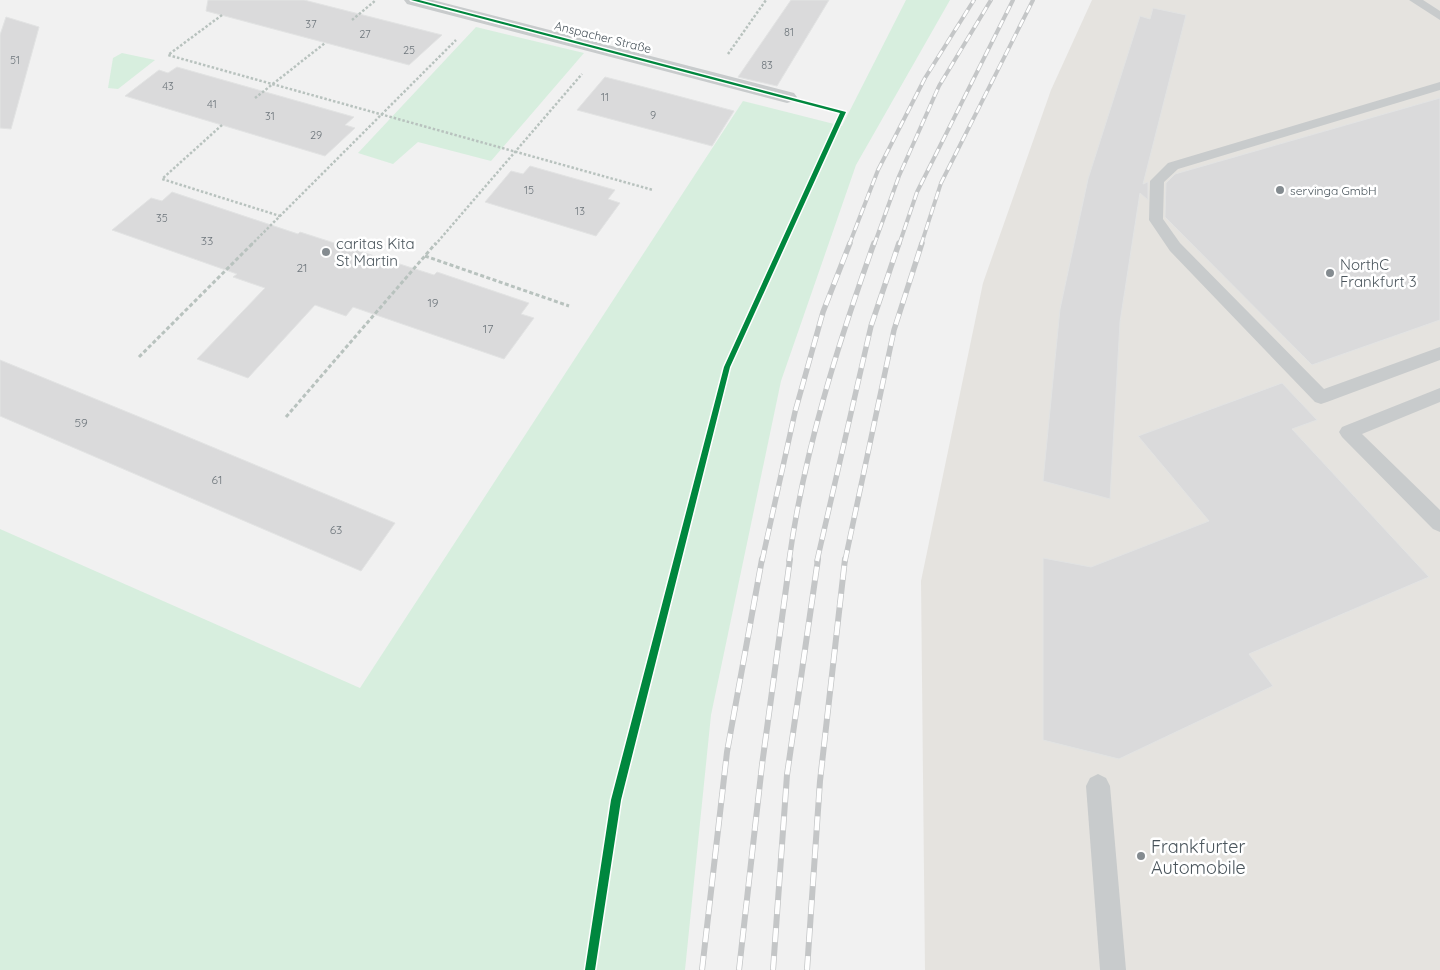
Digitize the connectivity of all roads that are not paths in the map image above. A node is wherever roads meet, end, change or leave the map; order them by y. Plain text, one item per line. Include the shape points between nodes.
1 (1415, 0) edge
2 (424, 1) edge
3 (1440, 16) edge
4 (1440, 86) edge
5 (786, 97) dead end
6 (1440, 353) edge
7 (1440, 395) edge
8 (1440, 523) edge
9 (1098, 786) dead end
10 (1113, 970) edge

1 - 3 lane
2 - 5 street, Anspacher Straße
4 - 6 lane via 1173,166 1157,181 1156,220 1175,247 1321,397
7 - 8 lane via 1348,432
9 - 10 lane

